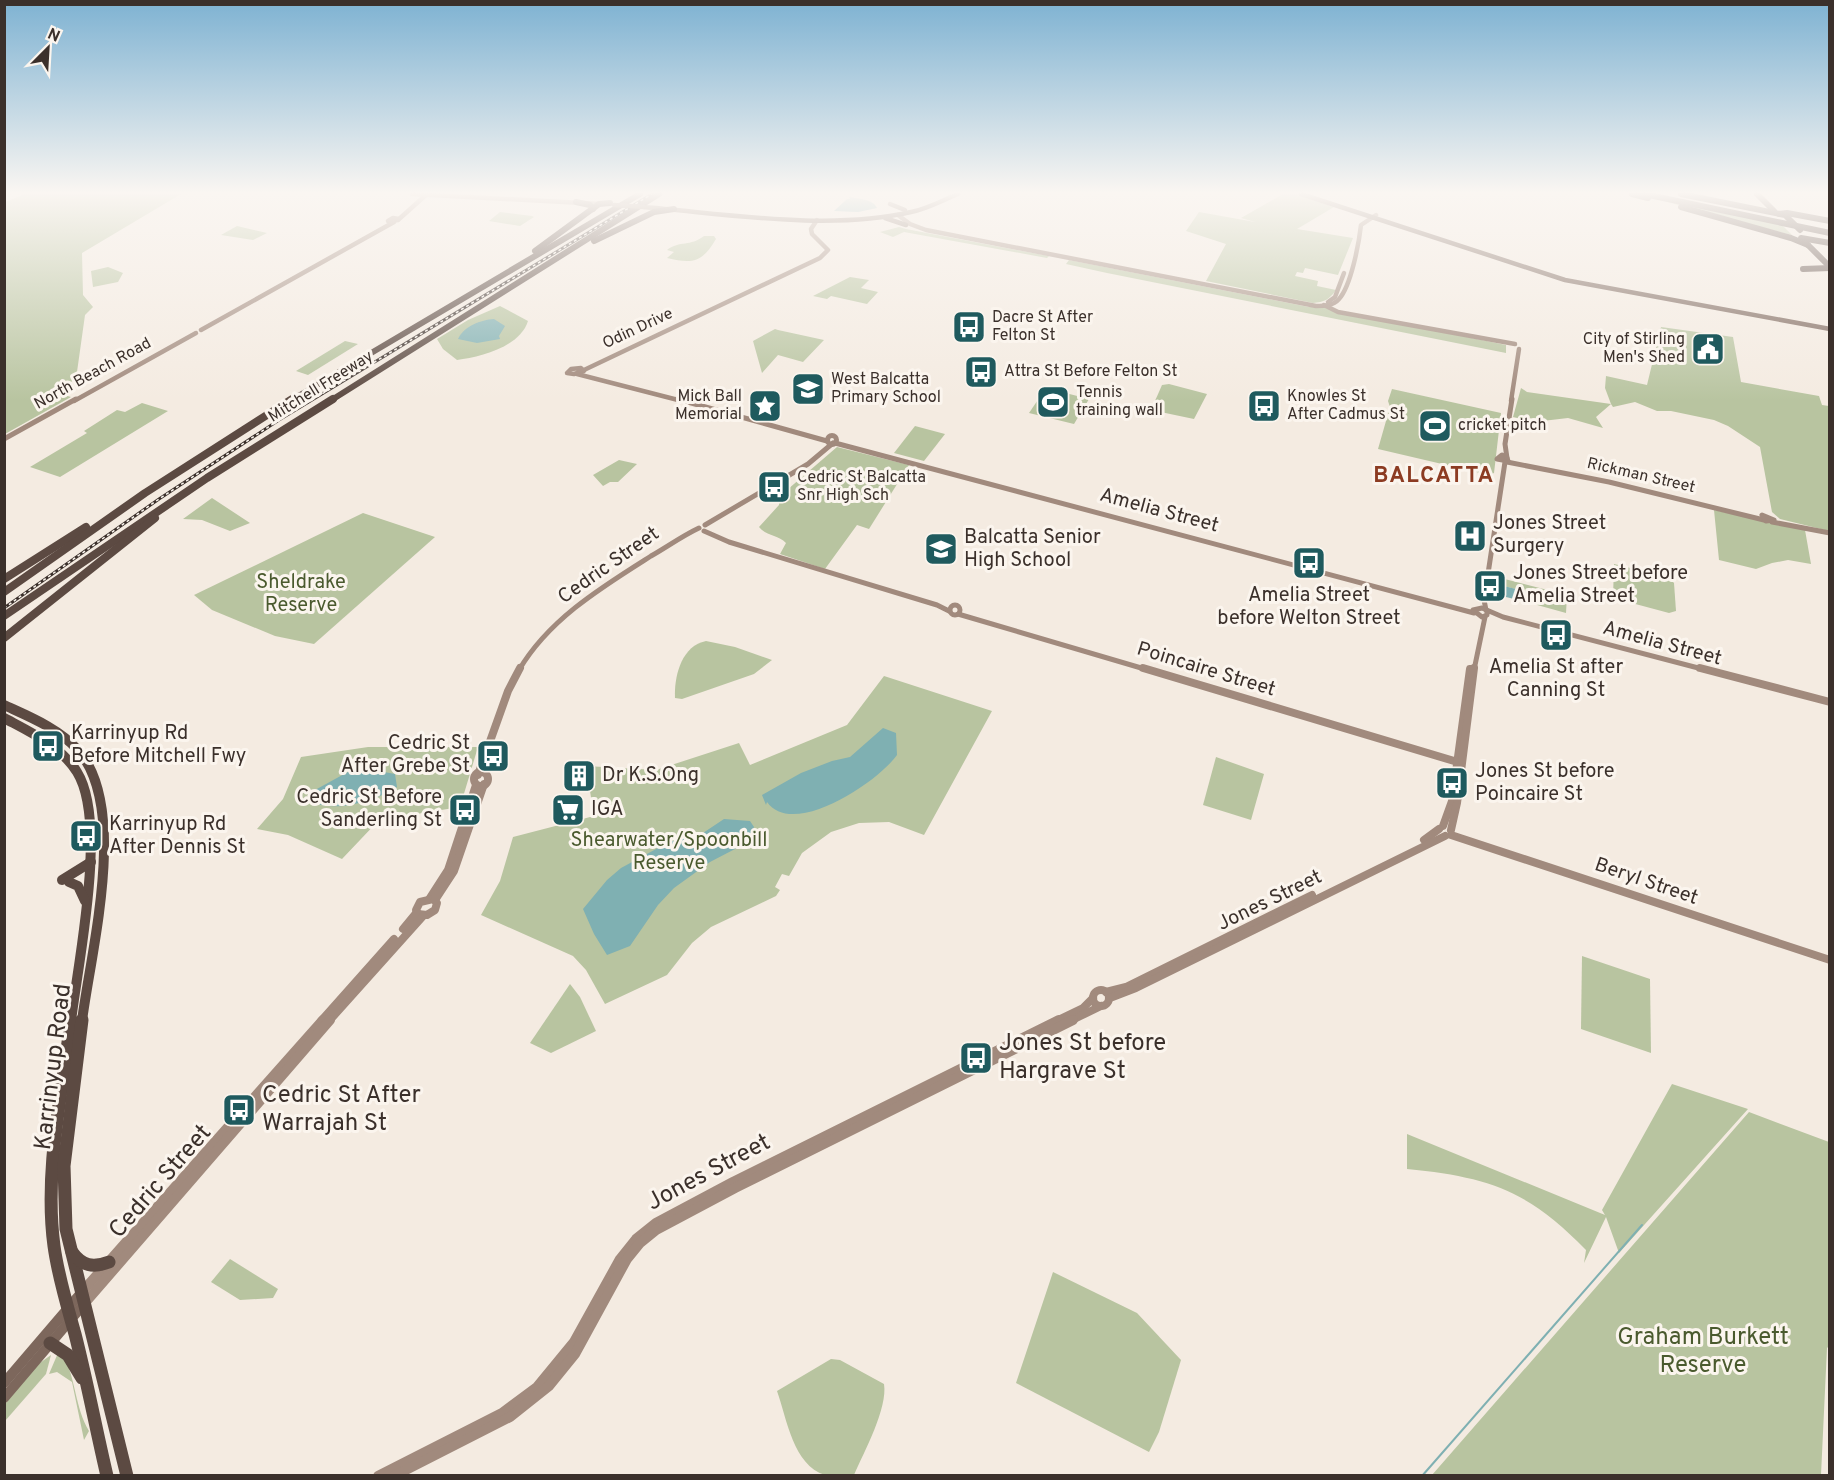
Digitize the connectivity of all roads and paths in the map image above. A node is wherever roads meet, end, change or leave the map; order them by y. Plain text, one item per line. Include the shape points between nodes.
1 (317, 263) edge
2 (518, 263) edge
3 (524, 263) edge
4 (550, 263) edge
5 (554, 263) edge
6 (807, 263) edge
7 (808, 263) edge
8 (1094, 263) edge
9 (1352, 263) edge
10 (1523, 263) edge
11 (1830, 267) edge
12 (1803, 269) dead end
13 (1822, 273) dead end
14 (1830, 275) edge
15 (489, 284) junction
16 (511, 288) junction
17 (1325, 305) junction
18 (1830, 327) edge
19 (581, 371) junction
20 (4, 438) edge
21 (832, 441) junction
22 (1504, 459) junction
23 (207, 478) junction
24 (145, 493) junction
25 (704, 528) junction
26 (1830, 533) edge
27 (4, 579) edge
28 (4, 592) edge
29 (1481, 612) junction
30 (4, 615) edge
31 (4, 638) edge
32 (1830, 704) edge
33 (4, 705) edge
34 (4, 718) edge
35 (60, 734) junction
36 (63, 754) junction
37 (485, 761) junction
38 (1459, 764) junction
39 (487, 774) junction
40 (478, 775) junction
41 (480, 784) junction
42 (1446, 831) junction
43 (91, 862) junction
44 (433, 899) junction
45 (86, 901) junction
46 (420, 914) junction
47 (1830, 960) edge
48 (1108, 995) junction
49 (1093, 998) junction
50 (1101, 1006) junction
51 (70, 1247) junction
52 (109, 1262) junction
53 (82, 1299) junction
54 (69, 1314) junction
55 (50, 1343) junction
56 (4, 1383) edge
57 (87, 1388) junction
58 (4, 1398) edge
59 (107, 1476) edge
60 (127, 1476) edge
61 (378, 1476) edge
62 (394, 1476) edge

1 - 20 main road, North Beach Road
2 - 15 highway
3 - 15 highway, Mitchell Freeway
4 - 16 highway, Mitchell Freeway
5 - 16 highway
6 - 19 main road, Odin Drive
7 - 19 main road, Odin Drive
8 - 17 main road via 1296,303
9 - 17 main road via 1340,298
10 - 18 main road via 1567,277
11 - 12 highway
13 - 14 highway
15 - 24 highway, Mitchell Freeway via 289,401
16 - 23 highway, Mitchell Freeway
17 - 22 main road via 1342,312 1515,347
19 - 21 main road, Amelia Street
21 - 25 main road, Cedric Street via 811,462
21 - 29 main road, Amelia Street
22 - 26 main road, Rickman Street
22 - 29 main road
23 - 30 highway, Mitchell Freeway
23 - 31 highway
24 - 27 highway
24 - 28 highway, Mitchell Freeway
25 - 37 main road, Cedric Street via 602,588 556,625 512,681
25 - 38 main road, Poincaire Street via 729,542
29 - 32 main road, Amelia Street
29 - 38 main road via 1480,643
33 - 35 highway, Karrinyup Road
34 - 36 highway, Karrinyup Road
35 - 36 highway via 52,740
35 - 51 highway, Karrinyup Road via 78,750 96,785 101,802 104,854 64,1166
36 - 43 highway, Karrinyup Road via 90,802
37 - 39 main road, Cedric Street
37 - 40 main road, Cedric Street
38 - 42 main road
39 - 40 main road
39 - 41 main road, Cedric Street via 489,779
40 - 41 main road, Cedric Street via 473,780
41 - 44 main road, Cedric Street via 454,871
42 - 47 main road, Beryl Street
42 - 48 main road, Jones Street via 1136,988
43 - 45 highway, Karrinyup Road
43 - 45 highway via 65,881 78,886
44 - 46 main road, Cedric Street via 421,902 417,907
44 - 46 main road, Cedric Street via 435,910
45 - 54 highway, Karrinyup Road via 51,1196 53,1237
46 - 52 main road, Cedric Street
46 - 53 main road, Cedric Street
48 - 49 main road, Jones Street via 1097,991
48 - 50 main road, Jones Street via 1107,1005
49 - 50 main road
49 - 61 main road, Jones Street via 1083,1008 656,1223 620,1259 574,1342 537,1387 502,1413
50 - 62 main road, Jones Street via 656,1230 627,1259 575,1354 542,1392 510,1417
51 - 52 highway via 84,1264 93,1267
51 - 53 highway, Karrinyup Road
52 - 53 main road, Cedric Street
53 - 54 main road, Cedric Street
53 - 60 highway, Karrinyup Road
54 - 55 main road, Cedric Street
54 - 56 main road, Cedric Street
54 - 57 highway, Karrinyup Road
55 - 57 highway via 68,1355
55 - 58 main road, Cedric Street
57 - 59 highway, Karrinyup Road

